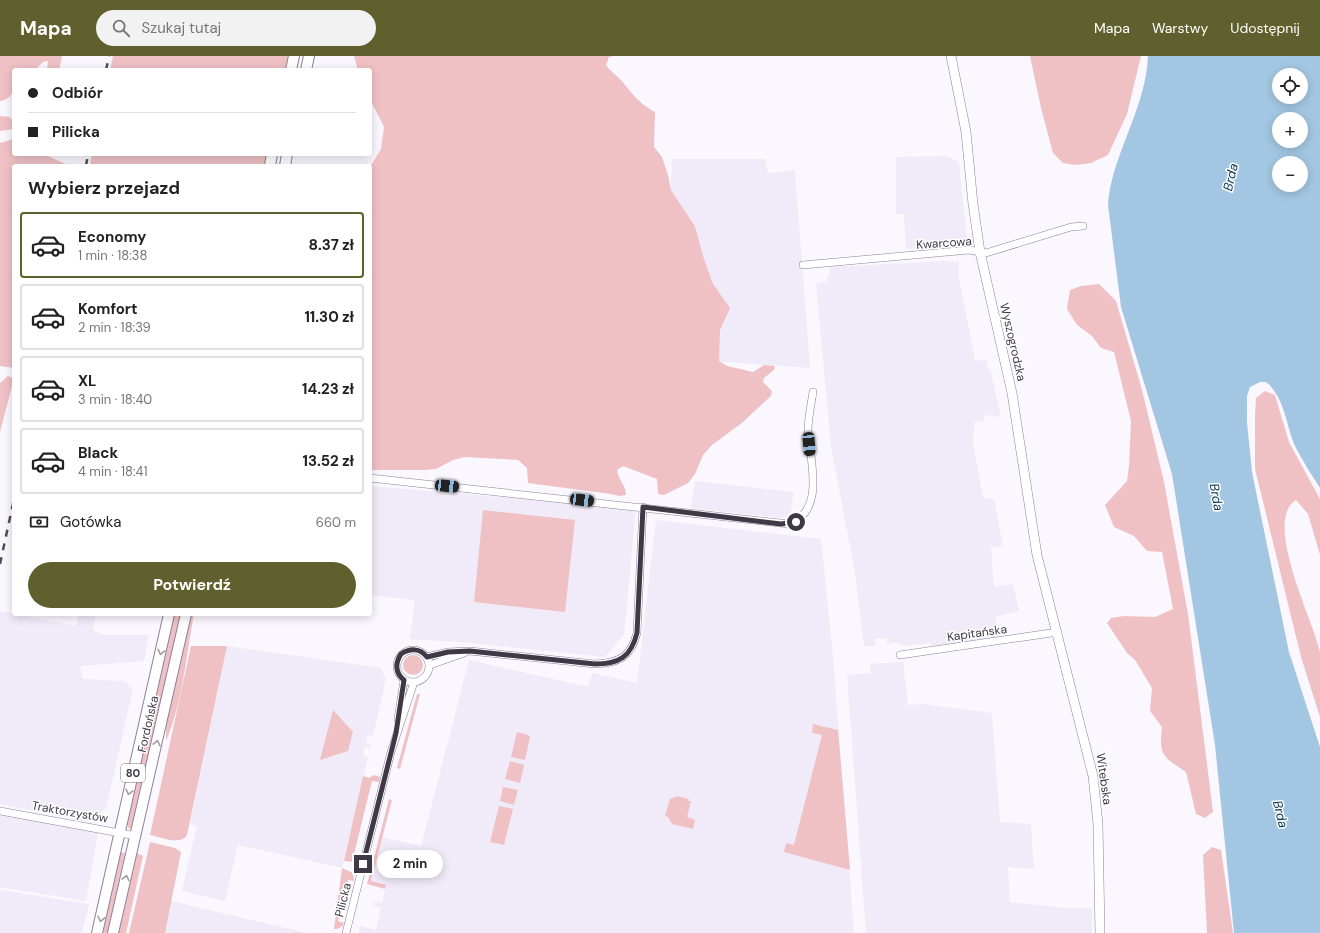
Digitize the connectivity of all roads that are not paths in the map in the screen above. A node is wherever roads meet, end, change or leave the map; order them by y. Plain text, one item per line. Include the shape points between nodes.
1 (294, 56) edge
2 (309, 56) edge
3 (951, 56) edge
4 (291, 68) edge
5 (306, 68) edge
6 (1083, 226) dead end
7 (980, 252) junction
8 (805, 267) dead end
9 (813, 392) dead end
10 (372, 478) edge
11 (643, 507) junction
12 (169, 616) edge
13 (186, 616) edge
14 (1058, 632) junction
15 (470, 651) junction
16 (900, 655) dead end
17 (427, 657) junction
18 (430, 664) junction
19 (404, 680) junction
20 (414, 682) junction
21 (396, 733) junction
22 (0, 812) edge
23 (120, 832) junction
24 (136, 836) junction
25 (97, 933) edge
26 (113, 933) edge
27 (346, 933) edge
28 (1100, 933) edge

1 - 4 main road
2 - 5 main road
3 - 7 street, Wyszogrodzka via 966,132
6 - 7 street, Kwarcowa via 986,253
7 - 8 street, Kwarcowa via 969,250
7 - 14 street, Wyszogrodzka via 1012,393 1038,555
9 - 11 street via 808,430 813,493 806,512 796,522 781,524
10 - 11 street
11 - 15 street via 637,633 634,645 627,654 612,663 595,664
12 -> 23 main road, Fordońska / 80
24 -> 13 main road, Fordońska / 80
14 - 16 street, Kapitańska
14 - 28 street, Witebska via 1093,776 1098,824
15 - 17 street via 448,652
15 - 18 street
17 - 18 street
17 - 19 street via 416,649 401,654 397,667
18 - 20 street via 427,674
19 - 20 street
19 - 21 street, Pilicka
20 - 21 street, Pilicka
21 - 27 street, Pilicka
22 - 23 street, Traktorzystów
23 - 24 street, Traktorzystów
23 -> 25 main road, Fordońska / 80
26 -> 24 main road, Fordońska / 80

